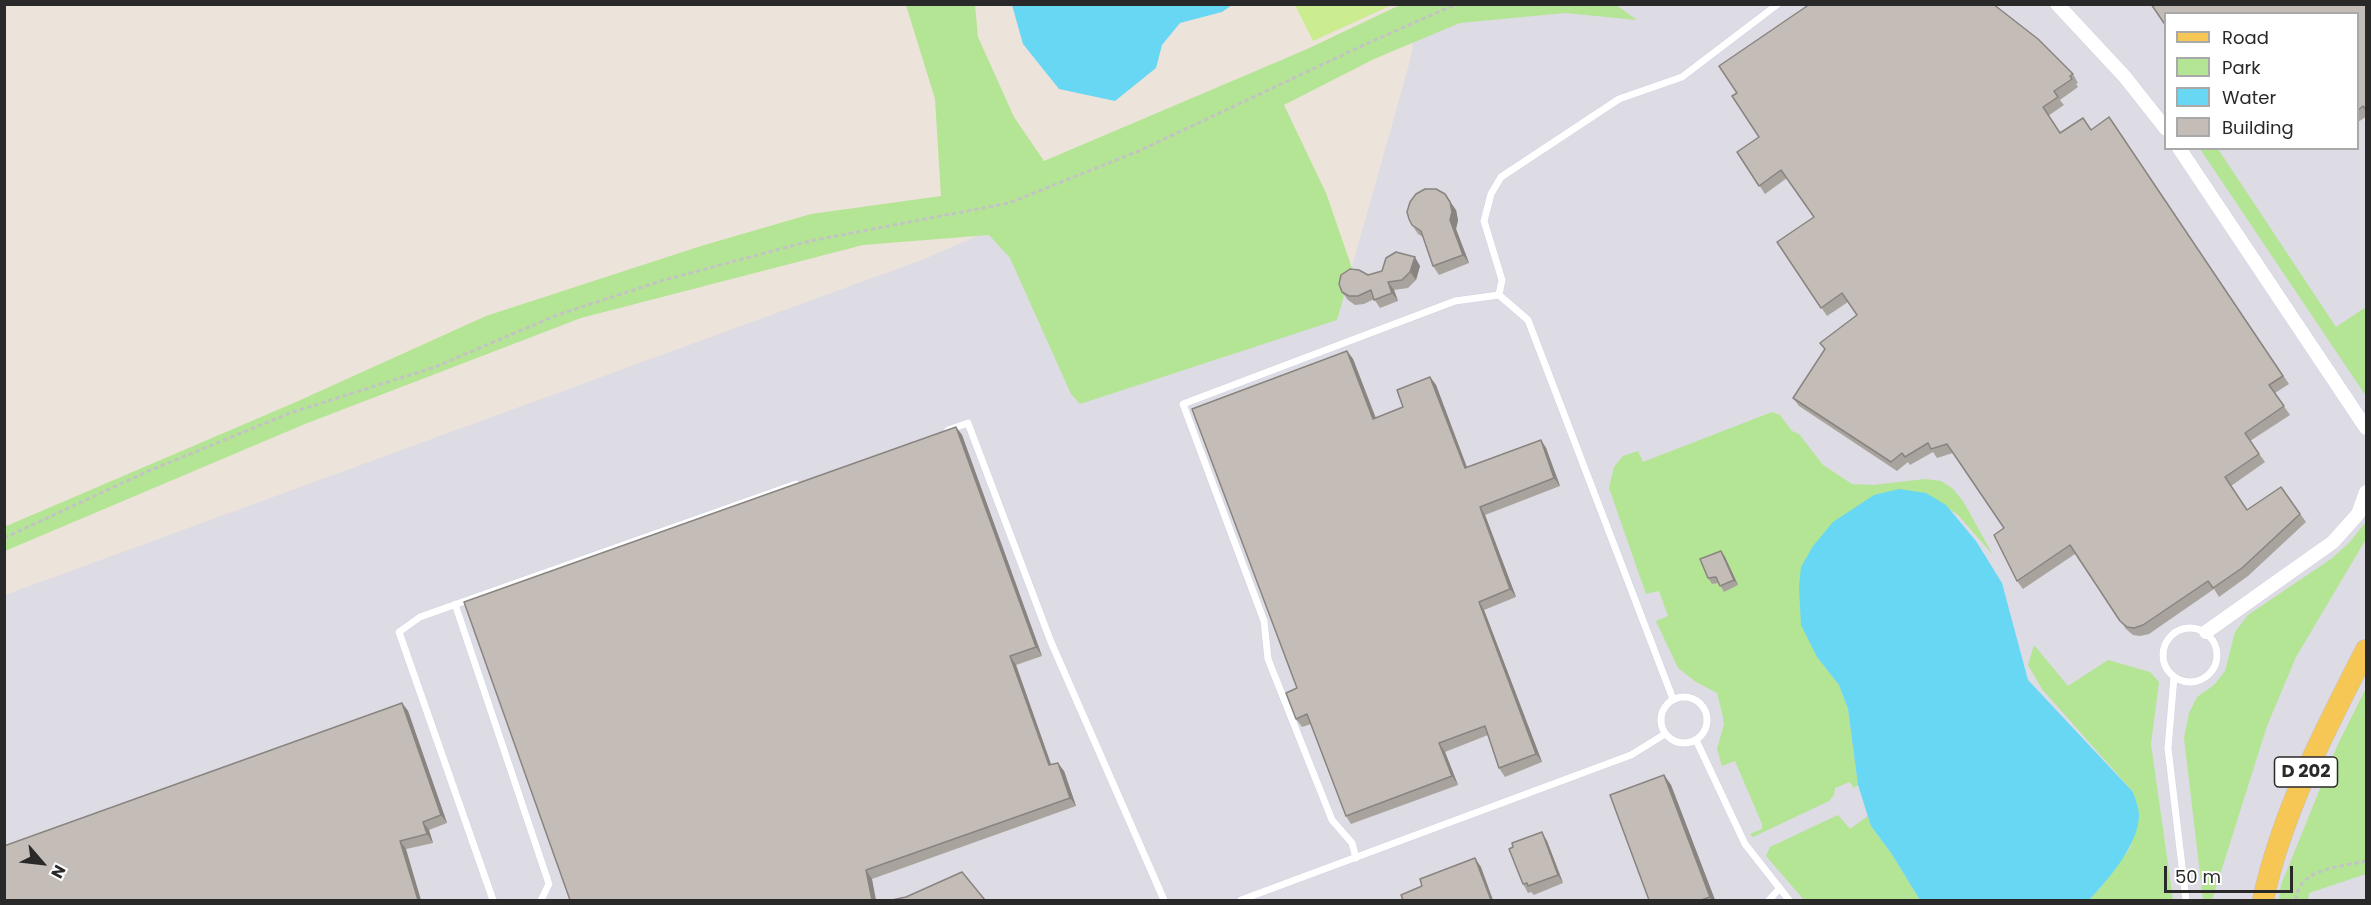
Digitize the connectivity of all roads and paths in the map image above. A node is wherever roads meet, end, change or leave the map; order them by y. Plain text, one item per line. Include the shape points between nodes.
1 (1458, 4) edge
2 (1778, 4) edge
3 (2061, 6) edge
4 (2164, 126) edge
5 (2181, 150) edge
6 (1499, 295) junction
7 (2367, 428) edge
8 (935, 435) edge
9 (801, 482) edge
10 (2367, 492) edge
11 (4, 538) edge
12 (455, 604) junction
13 (2206, 632) junction
14 (2367, 650) edge
15 (2174, 677) junction
16 (1673, 699) junction
17 (1665, 734) junction
18 (1696, 740) junction
19 (1356, 858) junction
20 (2367, 861) edge
21 (1780, 888) junction
22 (493, 900) edge
23 (541, 900) edge
24 (1164, 900) edge
25 (1241, 900) edge
26 (1768, 900) edge
27 (1789, 900) edge
28 (2186, 900) edge
29 (2263, 900) edge
30 (2296, 900) edge

1 - 11 path via 1141,150 1009,203 810,241 664,280 557,315 435,367 290,413 146,472
2 - 6 lane via 1682,77 1619,99 1502,177 1491,194 1484,221 1502,280
3 - 4 street via 2126,77
5 - 7 street
6 - 16 lane via 1528,320
6 - 19 lane via 1455,301 1183,404 1264,621 1268,659 1332,820 1352,843
8 - 24 lane via 968,423 1051,642
9 - 12 lane
10 - 13 street via 2358,514 2333,542
12 - 22 lane via 420,617 399,632
12 - 23 lane via 549,885
13 - 15 lane via 2188,627 2171,635 2163,652 2167,670
13 - 15 lane via 2216,646 2217,663 2212,671 2199,681
14 - 29 main road, D 202 via 2301,783
15 - 28 lane via 2168,748
16 - 17 lane via 1661,711
16 - 18 lane via 1687,696 1704,708 1706,728
17 - 18 lane via 1680,743
17 - 19 lane via 1631,755
18 - 21 lane via 1745,844
19 - 25 lane
20 - 30 path via 2309,876 2299,886
21 - 26 lane
21 - 27 lane

